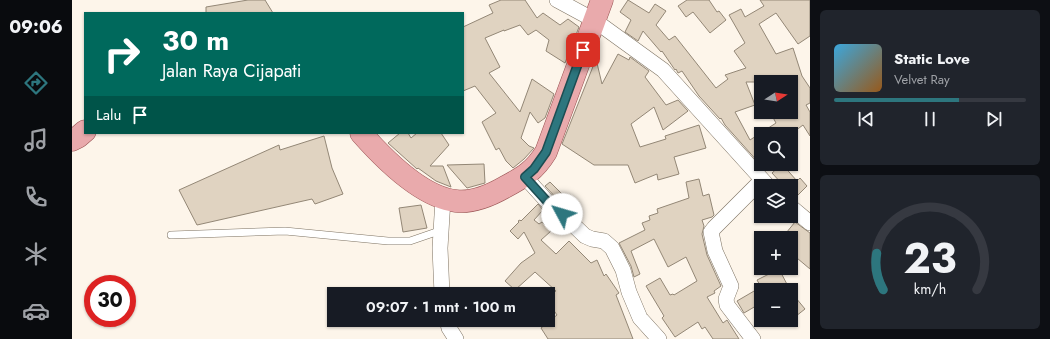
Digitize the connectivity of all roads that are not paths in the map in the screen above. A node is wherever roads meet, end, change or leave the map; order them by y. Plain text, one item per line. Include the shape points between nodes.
1 (557, 0) edge
2 (602, 0) edge
3 (594, 20) junction
4 (84, 132) edge
5 (362, 134) edge
6 (72, 140) edge
7 (525, 177) junction
8 (761, 179) edge
9 (754, 193) edge
10 (442, 198) junction
11 (798, 213) edge
12 (810, 223) edge
13 (442, 230) junction
14 (171, 235) dead end
15 (442, 287) edge
16 (449, 327) edge
17 (456, 339) edge
18 (659, 339) edge
19 (753, 339) edge

1 - 3 street
2 - 3 main road
3 - 7 main road via 546,152
3 - 8 street via 663,70
4 - 6 main road
5 - 10 main road via 403,174
7 - 10 main road via 481,198 457,201
7 - 18 street via 553,208 585,236 604,241 612,248 623,270 640,318
9 - 19 street via 711,232 715,251 731,286 726,299 727,305
10 - 13 street
11 - 12 street
13 - 14 lane via 410,241 285,231
13 - 15 street
16 - 17 street

